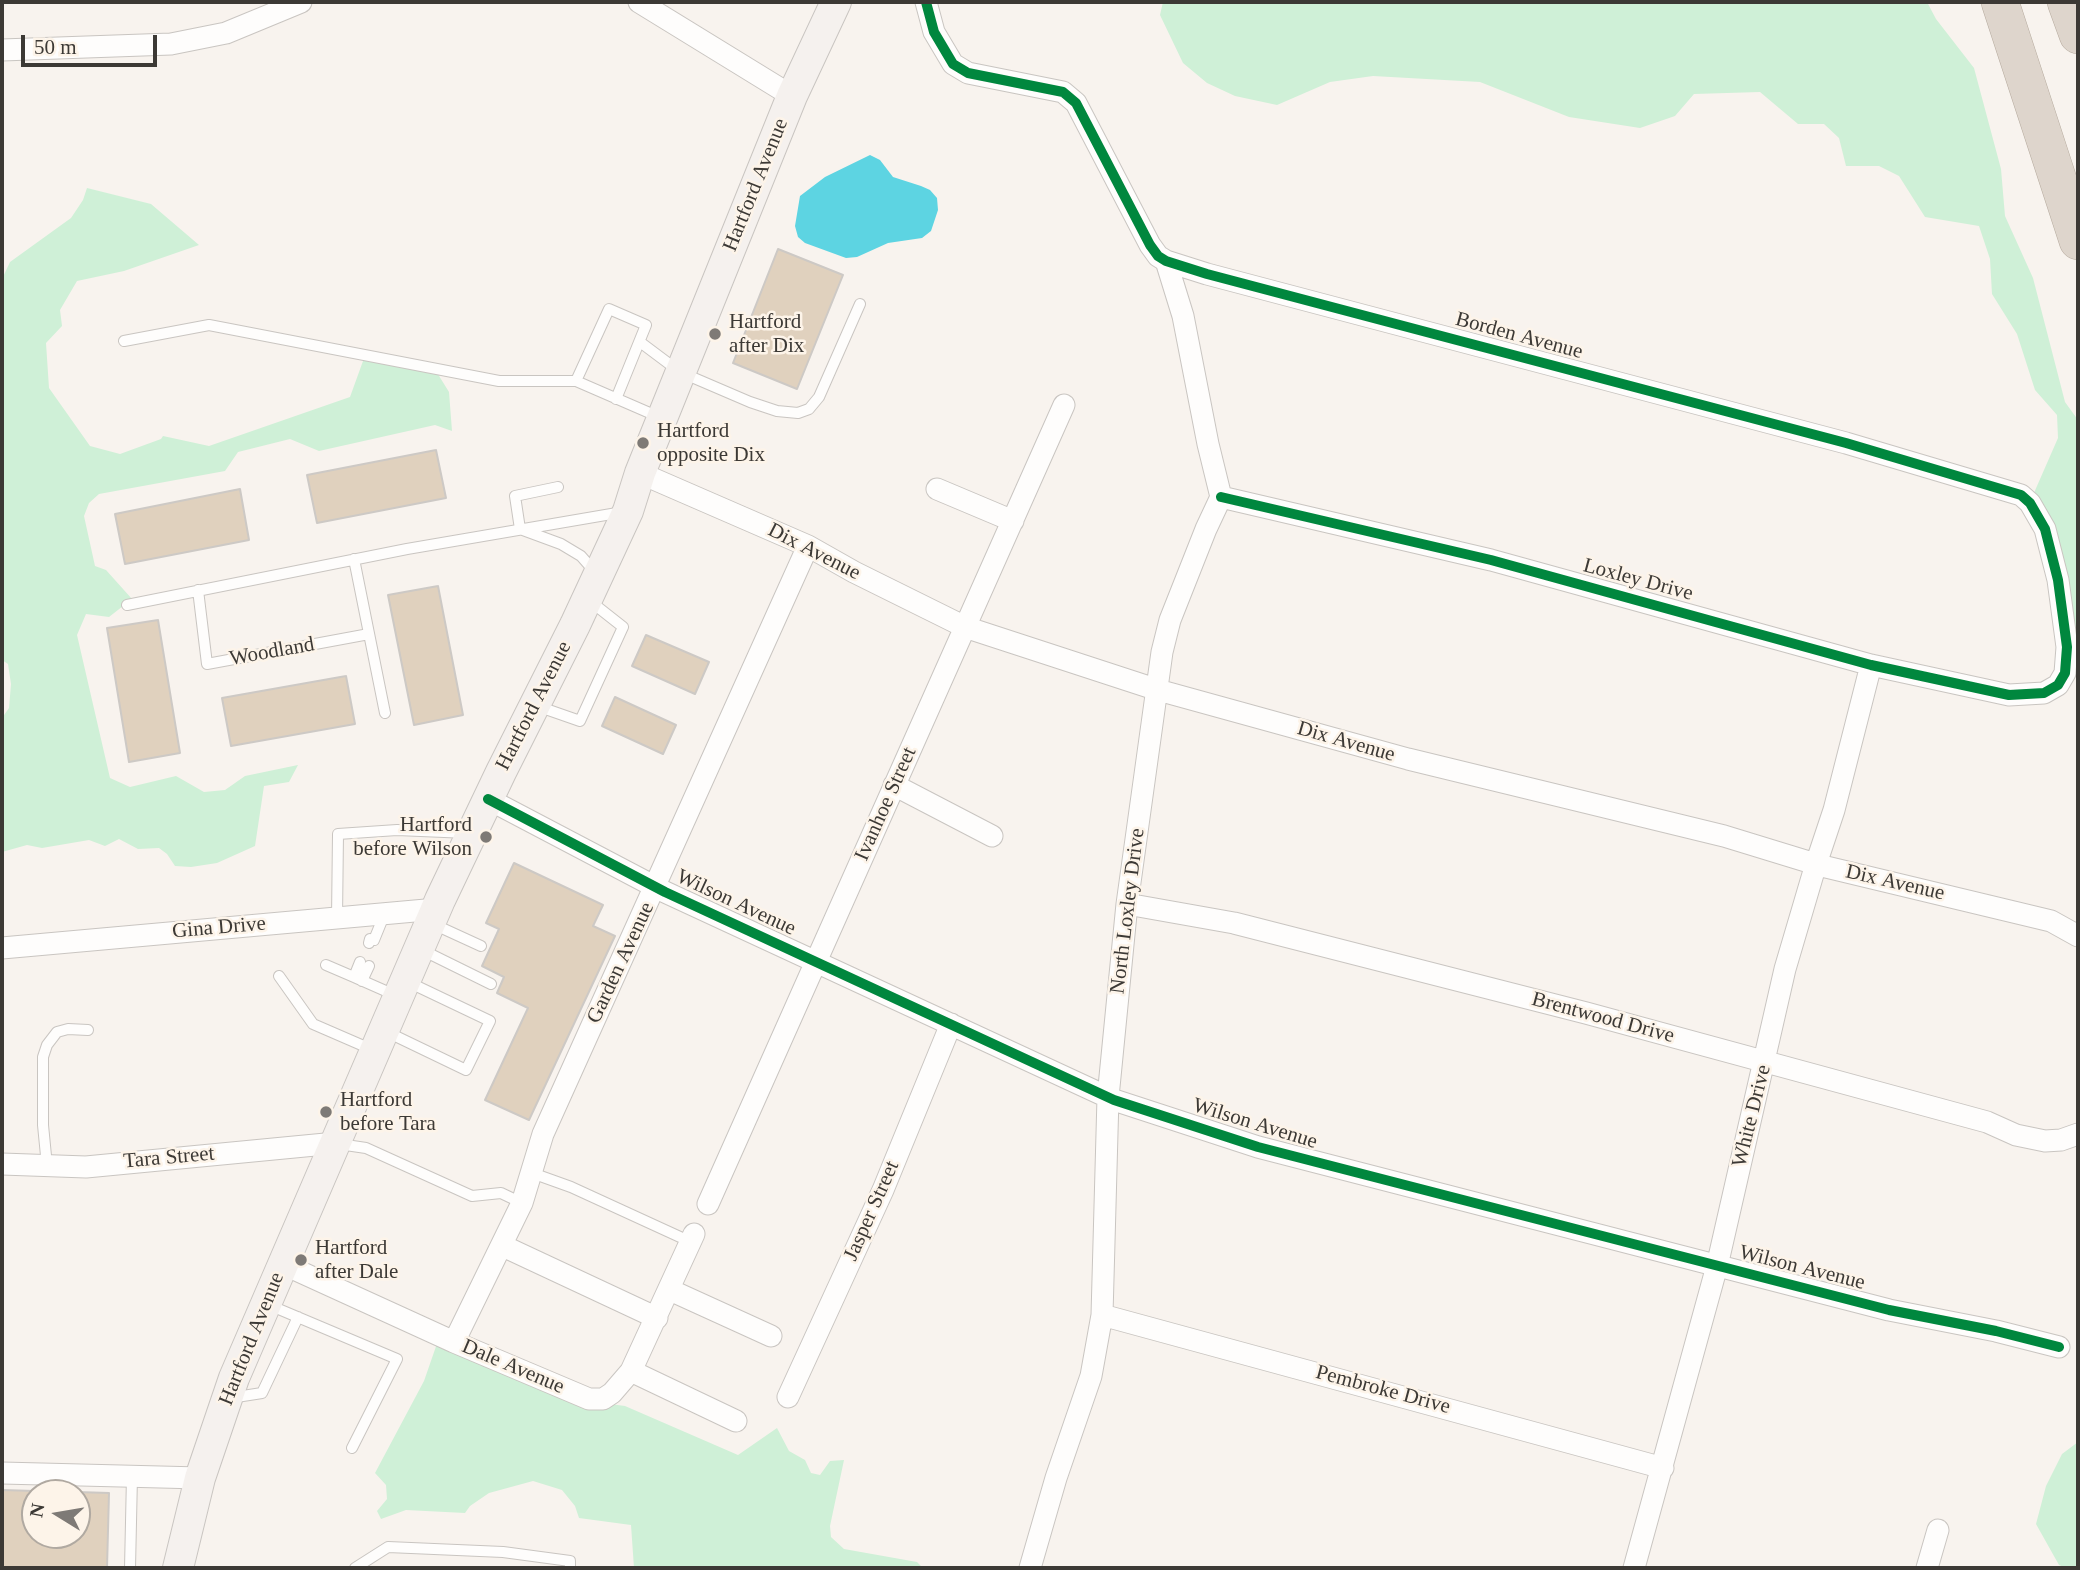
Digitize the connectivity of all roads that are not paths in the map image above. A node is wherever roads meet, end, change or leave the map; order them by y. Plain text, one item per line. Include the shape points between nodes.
1 (301, 2) edge
2 (639, 2) edge
3 (836, 2) edge
4 (926, 2) edge
5 (2000, 2) edge
6 (2066, 2) edge
7 (2078, 35) edge
8 (2, 50) edge
9 (792, 96) junction
10 (2078, 242) edge
11 (1166, 261) junction
12 (860, 304) dead end
13 (124, 341) dead end
14 (640, 342) junction
15 (680, 372) junction
16 (576, 381) junction
17 (616, 398) junction
18 (1064, 405) dead end
19 (662, 418) junction
20 (639, 473) junction
21 (558, 487) dead end
22 (937, 489) dead end
23 (1221, 497) junction
24 (628, 511) junction
25 (1013, 521) junction
26 (520, 529) junction
27 (808, 546) junction
28 (354, 559) junction
29 (593, 587) junction
30 (198, 590) junction
31 (127, 605) dead end
32 (965, 627) junction
33 (369, 634) junction
34 (1871, 665) junction
35 (1158, 690) junction
36 (2044, 693) joint
37 (535, 705) junction
38 (385, 713) dead end
39 (894, 785) junction
40 (488, 799) junction
41 (472, 834) junction
42 (992, 836) dead end
43 (1816, 864) junction
44 (656, 886) junction
45 (1127, 904) junction
46 (385, 913) junction
47 (337, 918) junction
48 (429, 927) junction
49 (2078, 936) edge
50 (373, 943) dead end
51 (481, 946) dead end
52 (2, 948) edge
53 (816, 961) junction
54 (365, 964) dead end
55 (326, 965) dead end
56 (279, 976) dead end
57 (358, 979) junction
58 (491, 984) dead end
59 (402, 989) junction
60 (951, 1024) junction
61 (88, 1030) dead end
62 (380, 1041) junction
63 (1765, 1063) junction
64 (1108, 1097) junction
65 (2077, 1135) edge
66 (336, 1143) junction
67 (2, 1164) edge
68 (47, 1166) junction
69 (532, 1173) junction
70 (522, 1203) junction
71 (708, 1204) dead end
72 (693, 1238) joint
73 (503, 1246) junction
74 (283, 1264) junction
75 (1717, 1266) junction
76 (670, 1290) junction
77 (266, 1304) junction
78 (1102, 1315) junction
79 (298, 1317) junction
80 (657, 1318) junction
81 (771, 1336) dead end
82 (454, 1342) junction
83 (2059, 1347) dead end
84 (631, 1371) junction
85 (788, 1396) dead end
86 (227, 1398) junction
87 (736, 1421) dead end
88 (352, 1448) dead end
89 (1663, 1468) junction
90 (2, 1473) edge
91 (132, 1476) junction
92 (200, 1478) junction
93 (1938, 1530) dead end
94 (130, 1568) edge
95 (181, 1568) edge
96 (355, 1568) edge
97 (570, 1568) edge
98 (1030, 1568) edge
99 (1634, 1568) edge
100 (1927, 1568) edge

1 - 8 street via 226,33 172,44
2 - 9 street
3 - 9 main road, Hartford Avenue
4 - 11 street via 934,32 953,64 968,73 1063,92 1076,103 1150,245
5 - 10 highway
6 - 7 highway
9 - 15 main road, Hartford Avenue
11 - 23 street via 1183,316
11 - 36 street, Borden Avenue via 1752,417 2021,495 2045,529 2067,647 2065,673 2058,685
12 - 15 lane via 819,397 809,409 778,411
13 - 16 lane via 209,325 499,382
14 - 15 lane
14 - 16 lane via 646,326 609,309
14 - 17 lane
15 - 19 main road, Hartford Avenue
16 - 17 lane
17 - 19 lane
18 - 25 street, Ivanhoe Street
19 - 20 main road, Hartford Avenue
20 - 24 main road, Hartford Avenue
20 - 27 street, Dix Avenue
21 - 26 lane via 515,496
22 - 25 street
23 - 34 street, Loxley Drive via 1491,560
23 - 35 street, North Loxley Drive via 1170,620
24 - 26 lane
24 - 29 main road, Hartford Avenue
25 - 32 street, Ivanhoe Street
26 - 28 lane
26 - 29 lane via 582,556
27 - 32 street, Dix Avenue
27 - 44 street, Garden Avenue
28 - 30 lane
28 - 33 lane
29 - 37 main road, Hartford Avenue
29 - 37 lane via 623,627 580,721
30 - 31 lane
30 - 33 lane, Woodland via 207,664
32 - 35 street, Dix Avenue
32 - 39 street, Ivanhoe Street
33 - 38 lane
34 - 36 street, Loxley Drive via 2009,695
34 - 43 street, White Drive
35 - 43 street, Dix Avenue via 1408,759 1724,836
35 - 45 street, North Loxley Drive
37 - 40 main road, Hartford Avenue
39 - 42 street
39 - 53 street, Ivanhoe Street
40 - 41 main road, Hartford Avenue
40 - 44 street, Wilson Avenue
41 - 47 lane via 397,830 338,834
41 - 48 main road, Hartford Avenue
43 - 49 street, Dix Avenue via 2051,921
43 - 63 street, White Drive via 1785,969
44 - 53 street, Wilson Avenue
44 - 69 street, Garden Avenue via 543,1134
45 - 63 street, Brentwood Drive via 1234,923
45 - 64 street, North Loxley Drive
46 - 47 street, Gina Drive
46 - 48 street, Gina Drive
46 - 50 lane
47 - 52 street, Gina Drive
48 - 51 lane
48 - 58 lane
48 - 59 main road, Hartford Avenue
53 - 60 street, Wilson Avenue
53 - 71 street, Ivanhoe Street
54 - 57 lane
55 - 57 lane
56 - 62 lane via 313,1024
57 - 59 lane
59 - 62 main road, Hartford Avenue
59 - 62 lane via 490,1021 466,1070
60 - 64 street, Wilson Avenue
60 - 85 street, Jasper Street via 883,1190
61 - 68 lane via 57,1032 43,1057
62 - 66 main road, Hartford Avenue
63 - 65 street, Brentwood Drive via 1987,1122 2016,1135 2045,1141
63 - 75 street, White Drive
64 - 75 street, Wilson Avenue via 1258,1147
64 - 78 street, North Loxley Drive
66 - 68 street, Tara Street via 86,1167
66 - 70 lane via 366,1148 471,1196 501,1193
66 - 74 main road, Hartford Avenue
67 - 68 street, Tara Street
69 - 70 street, Garden Avenue
69 - 72 lane
70 - 73 street, Garden Avenue
72 - 76 street
73 - 80 street
73 - 82 street, Garden Avenue
74 - 77 main road, Hartford Avenue
74 - 82 street, Dale Avenue
75 - 83 street, Wilson Avenue
75 - 89 street, White Drive
76 - 80 street
76 - 81 street
77 - 79 lane
77 - 86 main road, Hartford Avenue
78 - 89 street, Pembroke Drive
78 - 98 street, North Loxley Drive via 1091,1376
79 - 86 lane via 262,1393
79 - 88 lane via 397,1359
80 - 84 street
82 - 84 street, Dale Avenue via 589,1399 603,1399 612,1393
84 - 87 street
86 - 92 main road, Hartford Avenue
89 - 99 street, White Drive
90 - 91 street
91 - 92 street
91 - 94 lane
92 - 95 main road, Hartford Avenue
93 - 100 street
96 - 97 lane via 388,1547 502,1552 570,1561

